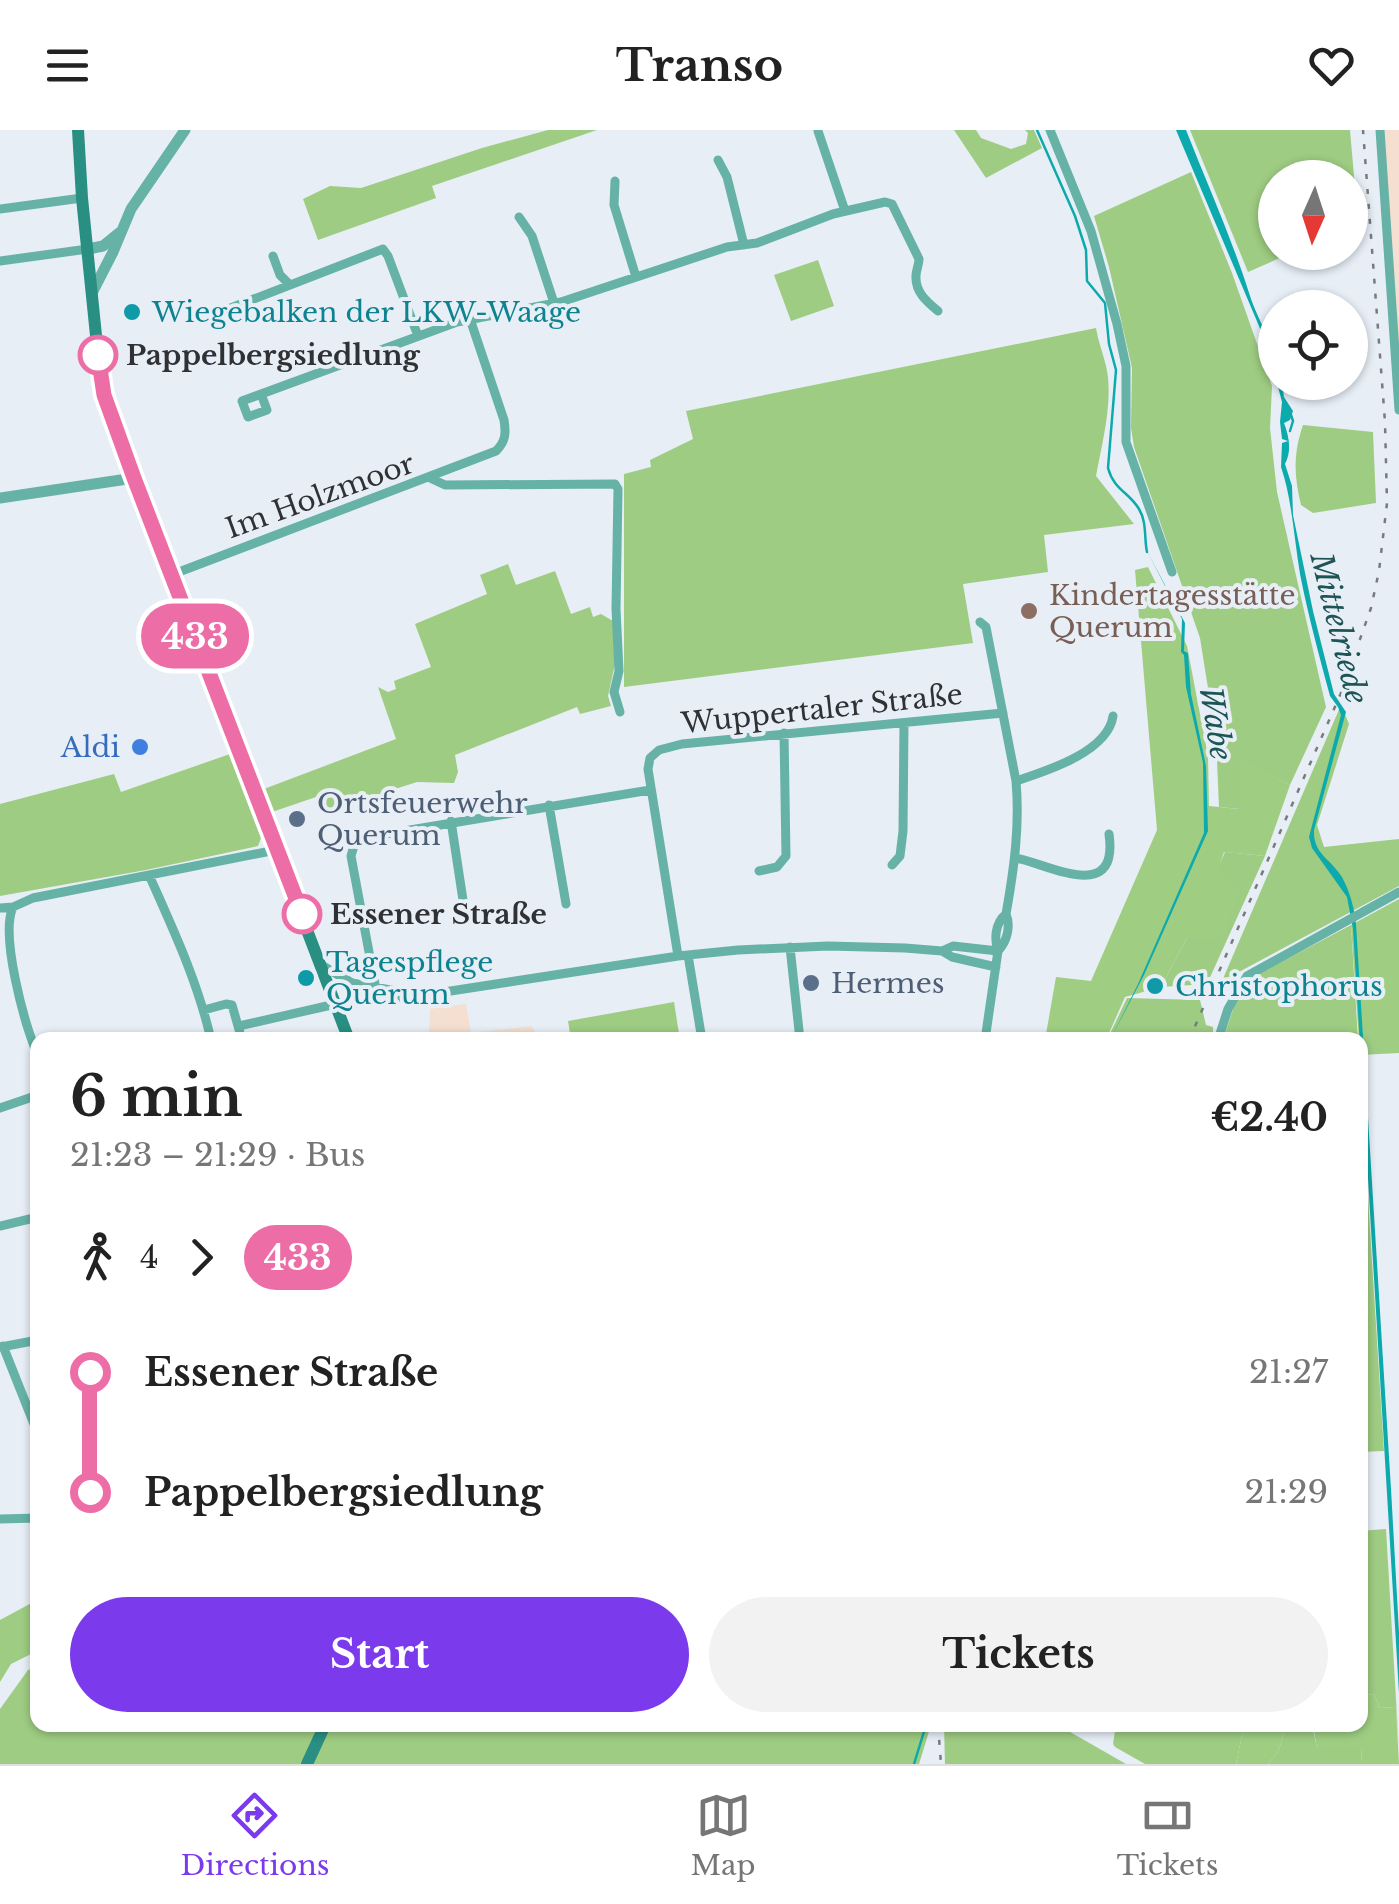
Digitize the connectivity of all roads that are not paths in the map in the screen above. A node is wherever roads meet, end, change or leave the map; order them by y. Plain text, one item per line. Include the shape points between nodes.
1 (78, 130) edge
2 (186, 130) edge
3 (1050, 130) edge
4 (1380, 130) edge
5 (818, 131) edge
6 (718, 160) dead end
7 (615, 181) dead end
8 (82, 198) junction
9 (0, 209) edge
10 (845, 211) junction
11 (519, 217) dead end
12 (119, 233) junction
13 (744, 245) junction
14 (113, 252) junction
15 (88, 254) junction
16 (273, 256) dead end
17 (0, 261) edge
18 (636, 277) junction
19 (288, 284) junction
20 (92, 293) junction
21 (554, 303) junction
22 (938, 311) dead end
23 (210, 316) dead end
24 (470, 319) junction
25 (418, 336) junction
26 (261, 394) dead end
27 (1399, 410) edge
28 (134, 478) junction
29 (428, 478) junction
30 (0, 498) edge
31 (1172, 572) dead end
32 (171, 575) junction
33 (980, 622) dead end
34 (620, 712) dead end
35 (1003, 714) junction
36 (1113, 716) dead end
37 (904, 723) junction
38 (784, 734) junction
39 (1016, 780) junction
40 (650, 790) junction
41 (549, 805) junction
42 (452, 821) junction
43 (1109, 834) dead end
44 (276, 850) junction
45 (1016, 858) junction
46 (892, 865) dead end
47 (759, 871) dead end
48 (150, 876) junction
49 (1399, 892) edge
50 (566, 904) dead end
51 (13, 907) junction
52 (0, 908) edge
53 (466, 920) dead end
54 (790, 947) junction
55 (942, 951) junction
56 (998, 952) junction
57 (683, 955) junction
58 (321, 964) junction
59 (996, 967) junction
60 (5, 980) edge
61 (375, 987) junction
62 (419, 995) junction
63 (378, 1000) junction
64 (336, 1005) junction
65 (204, 1010) junction
66 (239, 1026) junction
67 (209, 1032) edge
68 (240, 1032) edge
69 (345, 1032) edge
70 (700, 1032) edge
71 (799, 1032) edge
72 (986, 1032) edge
73 (1221, 1032) edge
74 (30, 1038) edge
75 (30, 1099) edge
76 (0, 1108) edge
77 (30, 1220) edge
78 (0, 1226) edge
79 (30, 1341) edge
80 (2, 1346) edge
81 (30, 1414) edge
82 (30, 1518) edge
83 (0, 1520) edge
84 (322, 1732) edge
85 (307, 1764) edge

1 - 8 main road
2 - 12 street
3 - 31 street via 1090,231 1116,324 1126,366 1126,442
4 - 27 street
5 - 10 street
6 - 13 street
7 - 18 street via 614,205
8 - 9 street
8 - 15 main road
10 - 13 street
10 - 22 street via 892,204 919,259 922,298
11 - 21 street
12 - 14 street
12 - 15 street
13 - 18 street
14 - 15 street via 99,262
14 - 20 street
15 - 17 street
15 - 20 main road
16 - 19 street
18 - 21 street
19 - 23 street
19 - 25 street via 382,249
20 - 28 main road via 104,395
21 - 24 street
24 - 25 street
24 - 29 street via 505,436 496,451
25 - 26 street
28 - 30 street
28 - 32 main road
29 - 32 street, Im Holzmoor
29 - 34 street, Im Holzmoor via 445,485 615,484 614,692
32 - 44 main road
33 - 35 street
35 - 37 street, Wuppertaler Straße
35 - 39 street
36 - 39 street via 1093,746
37 - 38 street, Wuppertaler Straße
37 - 46 street via 902,844
38 - 40 street, Wuppertaler Straße via 660,750 650,758
38 - 47 street via 786,856
39 - 45 street
40 - 41 street
40 - 57 street
41 - 42 street
41 - 50 street
42 - 53 street
42 - 61 street via 363,836 352,845
43 - 45 street via 1106,862 1089,875
44 - 48 street
44 - 58 main road
45 - 56 street via 1009,922
48 - 51 street
48 - 65 street
49 - 73 street via 1246,976
51 - 52 street
51 - 60 street via 2,932
54 - 55 street
54 - 57 street
54 - 71 street
55 - 56 street via 952,946
55 - 59 street
56 - 59 street
57 - 62 street
57 - 70 street
58 - 61 street via 343,979
58 - 64 main road
59 - 72 street
60 - 74 street
61 - 62 street
61 - 63 street
62 - 63 street
63 - 64 street
64 - 66 street
64 - 69 main road
65 - 66 street via 232,1005
65 - 67 street
66 - 68 street
75 - 76 street
77 - 78 street
79 - 80 street
80 - 81 street
82 - 83 street
84 - 85 main road

